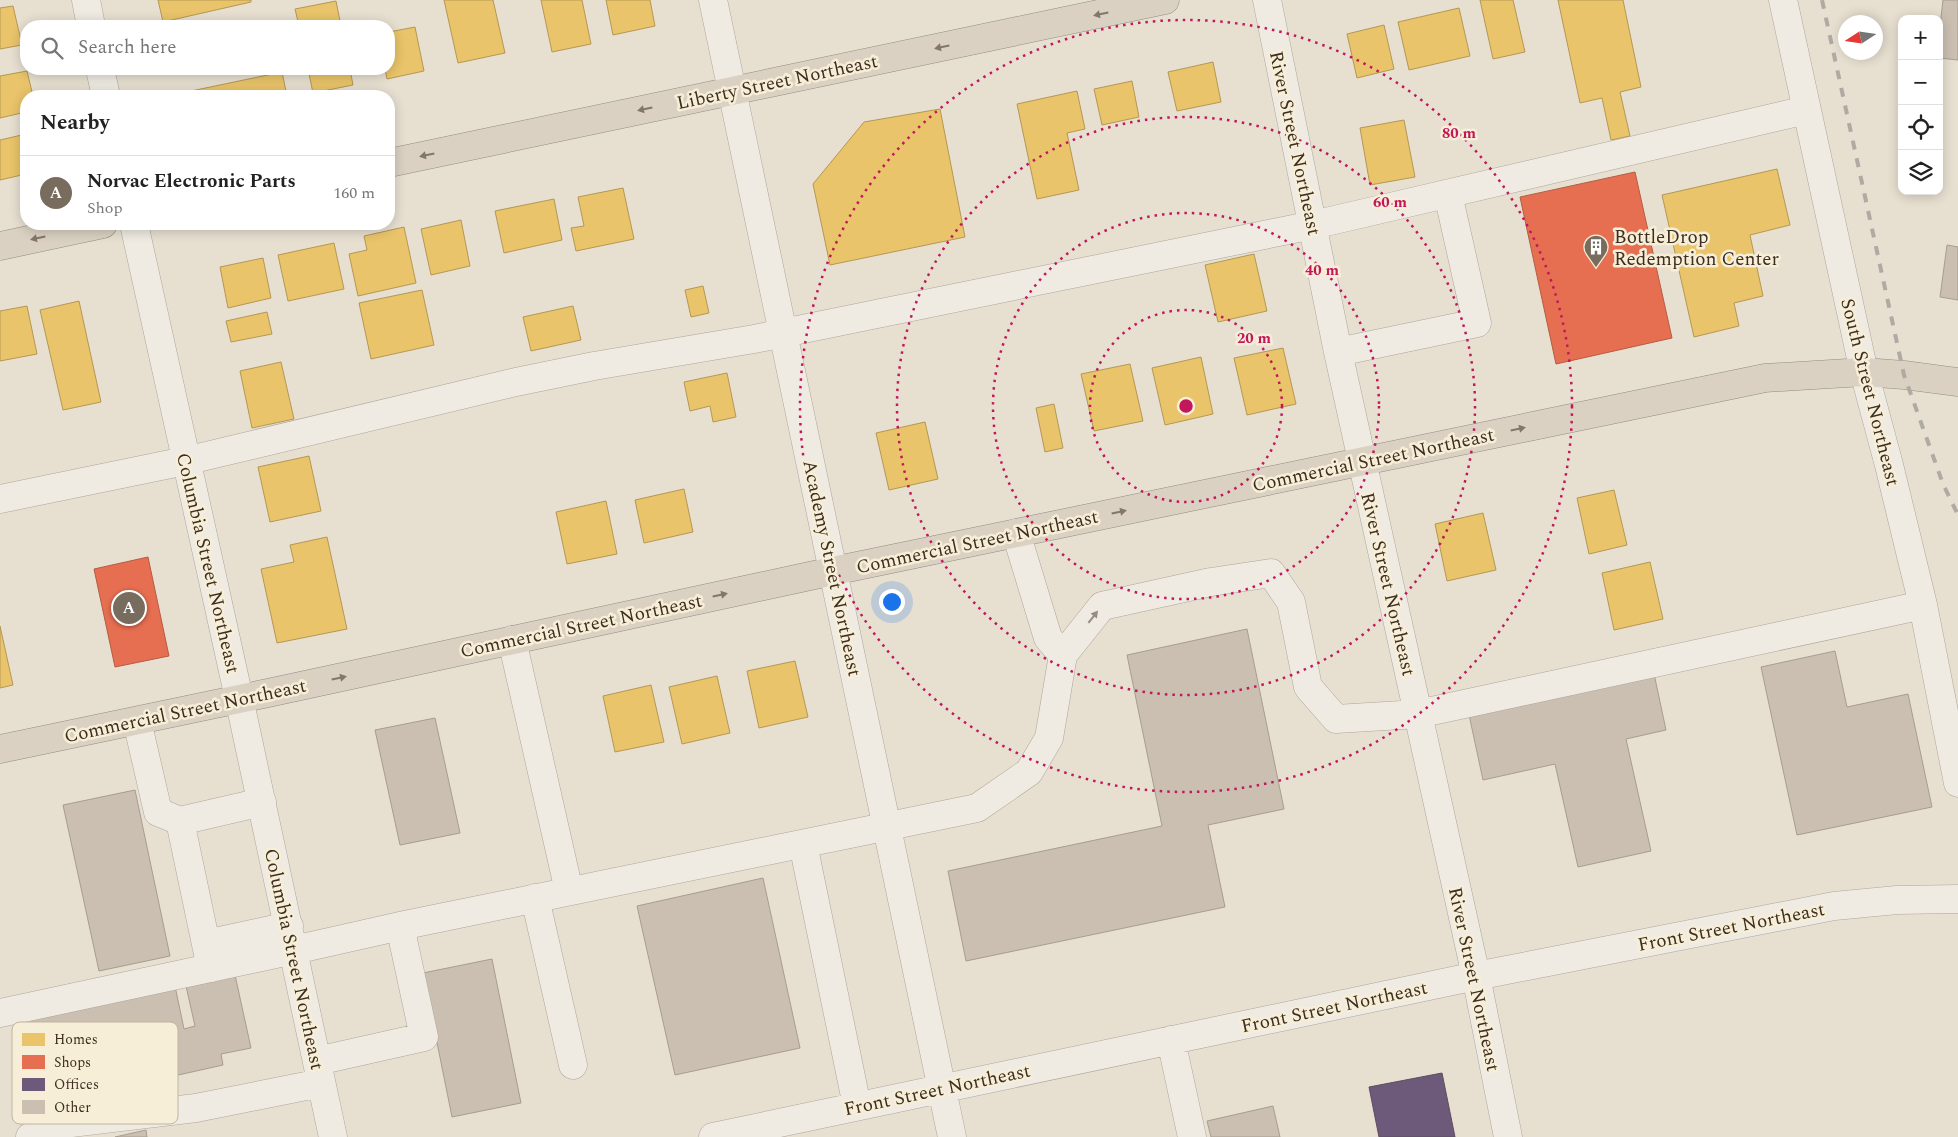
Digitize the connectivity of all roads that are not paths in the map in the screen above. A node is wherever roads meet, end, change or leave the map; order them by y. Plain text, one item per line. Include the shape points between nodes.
1 (86, 0) edge
2 (713, 0) edge
3 (1165, 0) edge
4 (1267, 0) edge
5 (1784, 0) edge
6 (90, 20) edge
7 (101, 75) edge
8 (105, 90) edge
9 (733, 91) junction
10 (1806, 110) junction
11 (395, 162) edge
12 (1448, 194) junction
13 (1313, 225) junction
14 (75, 230) edge
15 (135, 230) edge
16 (0, 246) edge
17 (783, 332) junction
18 (1338, 352) junction
19 (1864, 372) junction
20 (1958, 382) edge
21 (185, 461) junction
22 (1362, 462) junction
23 (0, 499) edge
24 (1016, 533) junction
25 (833, 571) junction
26 (1923, 605) junction
27 (512, 640) junction
28 (1063, 655) junction
29 (239, 698) junction
30 (1418, 714) junction
31 (137, 721) junction
32 (1953, 728) edge
33 (0, 748) edge
34 (1958, 783) edge
35 (262, 802) junction
36 (180, 821) junction
37 (886, 827) junction
38 (803, 844) junction
39 (569, 892) junction
40 (534, 898) junction
41 (1958, 899) edge
42 (400, 926) junction
43 (292, 938) junction
44 (208, 956) junction
45 (1476, 976) junction
46 (0, 1013) edge
47 (1171, 1040) junction
48 (573, 1064) dead end
49 (319, 1072) junction
50 (942, 1089) junction
51 (857, 1106) junction
52 (178, 1110) edge
53 (67, 1124) edge
54 (729, 1135) edge
55 (30, 1137) edge
56 (333, 1137) edge
57 (952, 1137) edge
58 (1192, 1137) edge
59 (1508, 1137) edge

1 - 6 street
2 - 9 street, Academy Street Northeast
3 -> 9 highway, Liberty Street Northeast
4 - 13 street, River Street Northeast
5 - 10 street, South Street Northeast
7 - 8 street
9 -> 11 highway, Liberty Street Northeast
9 - 17 street, Academy Street Northeast
10 - 12 street
10 - 19 street, South Street Northeast
12 - 13 street
12 - 18 street via 1477,324
13 - 17 street
13 - 18 street, River Street Northeast
14 -> 16 highway
15 - 21 street, Columbia Street Northeast
17 - 21 street via 516,382
17 - 25 street, Academy Street Northeast
18 - 22 street, River Street Northeast
19 - 20 highway, Commercial Street Northeast
22 -> 19 highway, Commercial Street Northeast via 1765,378
19 - 26 street, South Street Northeast
21 - 23 street
21 - 29 street, Columbia Street Northeast
24 -> 22 highway, Commercial Street Northeast
22 - 30 street, River Street Northeast
24 - 25 highway, Commercial Street Northeast
24 - 28 street via 1048,638
27 -> 25 highway, Commercial Street Northeast
25 - 37 street, Academy Street Northeast
26 - 30 street
26 - 32 street, South Street Northeast
29 -> 27 highway, Commercial Street Northeast
27 - 39 street
28 -> 30 street via 1102,606 1271,572 1291,602 1308,687 1336,720
28 - 37 street via 1049,738 1029,772 977,808
29 - 31 highway, Commercial Street Northeast
29 - 35 street, Columbia Street Northeast
30 - 45 street, River Street Northeast
31 - 33 highway, Commercial Street Northeast
31 - 36 street via 158,812
32 - 34 street, South Street Northeast
35 - 36 street
35 - 43 street, Columbia Street Northeast
36 - 44 street
37 - 38 street
37 - 50 street, Academy Street Northeast
38 - 39 street
38 - 51 street
39 - 40 street
40 - 42 street
40 - 48 street
41 - 45 street, Front Street Northeast via 1834,906
42 - 43 street
42 - 49 street via 424,1037
43 - 44 street
43 - 49 street, Columbia Street Northeast
44 - 46 street
45 - 47 street, Front Street Northeast
45 - 59 street, River Street Northeast
47 - 50 street, Front Street Northeast
47 - 58 street
49 - 52 street via 196,1108
49 - 56 street, Columbia Street Northeast
50 - 51 street, Front Street Northeast
50 - 57 street, Academy Street Northeast
51 - 54 street, Front Street Northeast
53 - 55 street

